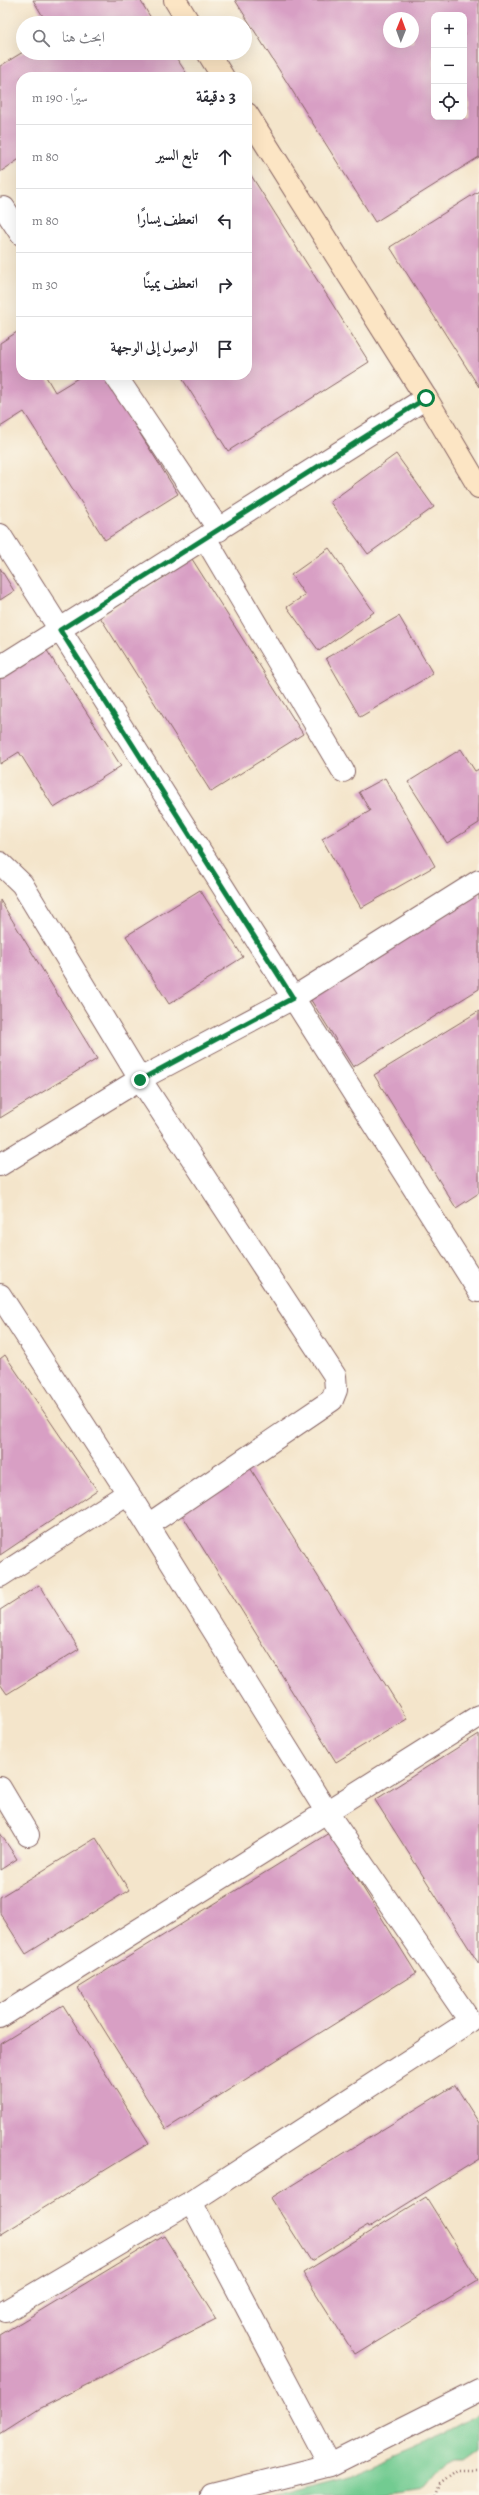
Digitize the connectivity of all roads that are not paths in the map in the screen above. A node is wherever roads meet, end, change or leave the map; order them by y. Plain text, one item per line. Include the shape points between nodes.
1 (175, 0) edge
2 (185, 16) edge
3 (212, 60) edge
4 (220, 72) edge
5 (252, 122) edge
6 (4, 208) dead end
7 (16, 226) edge
8 (118, 380) edge
9 (426, 398) junction
10 (479, 487) edge
11 (212, 534) junction
12 (0, 535) edge
13 (60, 630) junction
14 (0, 667) edge
15 (342, 771) dead end
16 (0, 863) edge
17 (479, 881) edge
18 (293, 998) junction
19 (140, 1080) junction
20 (0, 1165) edge
21 (479, 1291) edge
22 (0, 1295) edge
23 (128, 1494) junction
24 (148, 1525) junction
25 (0, 1576) edge
26 (479, 1716) edge
27 (0, 1788) edge
28 (326, 1810) junction
29 (28, 1835) dead end
30 (0, 2018) edge
31 (191, 2202) junction
32 (6, 2311) dead end
33 (479, 2390) edge
34 (330, 2465) junction
35 (212, 2495) edge

1 - 2 street
3 - 4 street
5 - 9 street
6 - 7 street
8 - 11 street
9 - 10 street
9 - 11 street
11 - 13 street
11 - 15 street
12 - 13 street
13 - 14 street
13 - 18 street
16 - 19 street via 22,884
17 - 18 street
18 - 19 street
18 - 21 street
19 - 20 street
19 - 24 street via 335,1376 336,1390 332,1400
22 - 23 street
23 - 24 street
23 - 25 street
24 - 28 street
26 - 28 street
27 - 29 street
28 - 30 street
28 - 31 street via 470,2021
31 - 32 street
31 - 34 street
33 - 34 street
34 - 35 street

